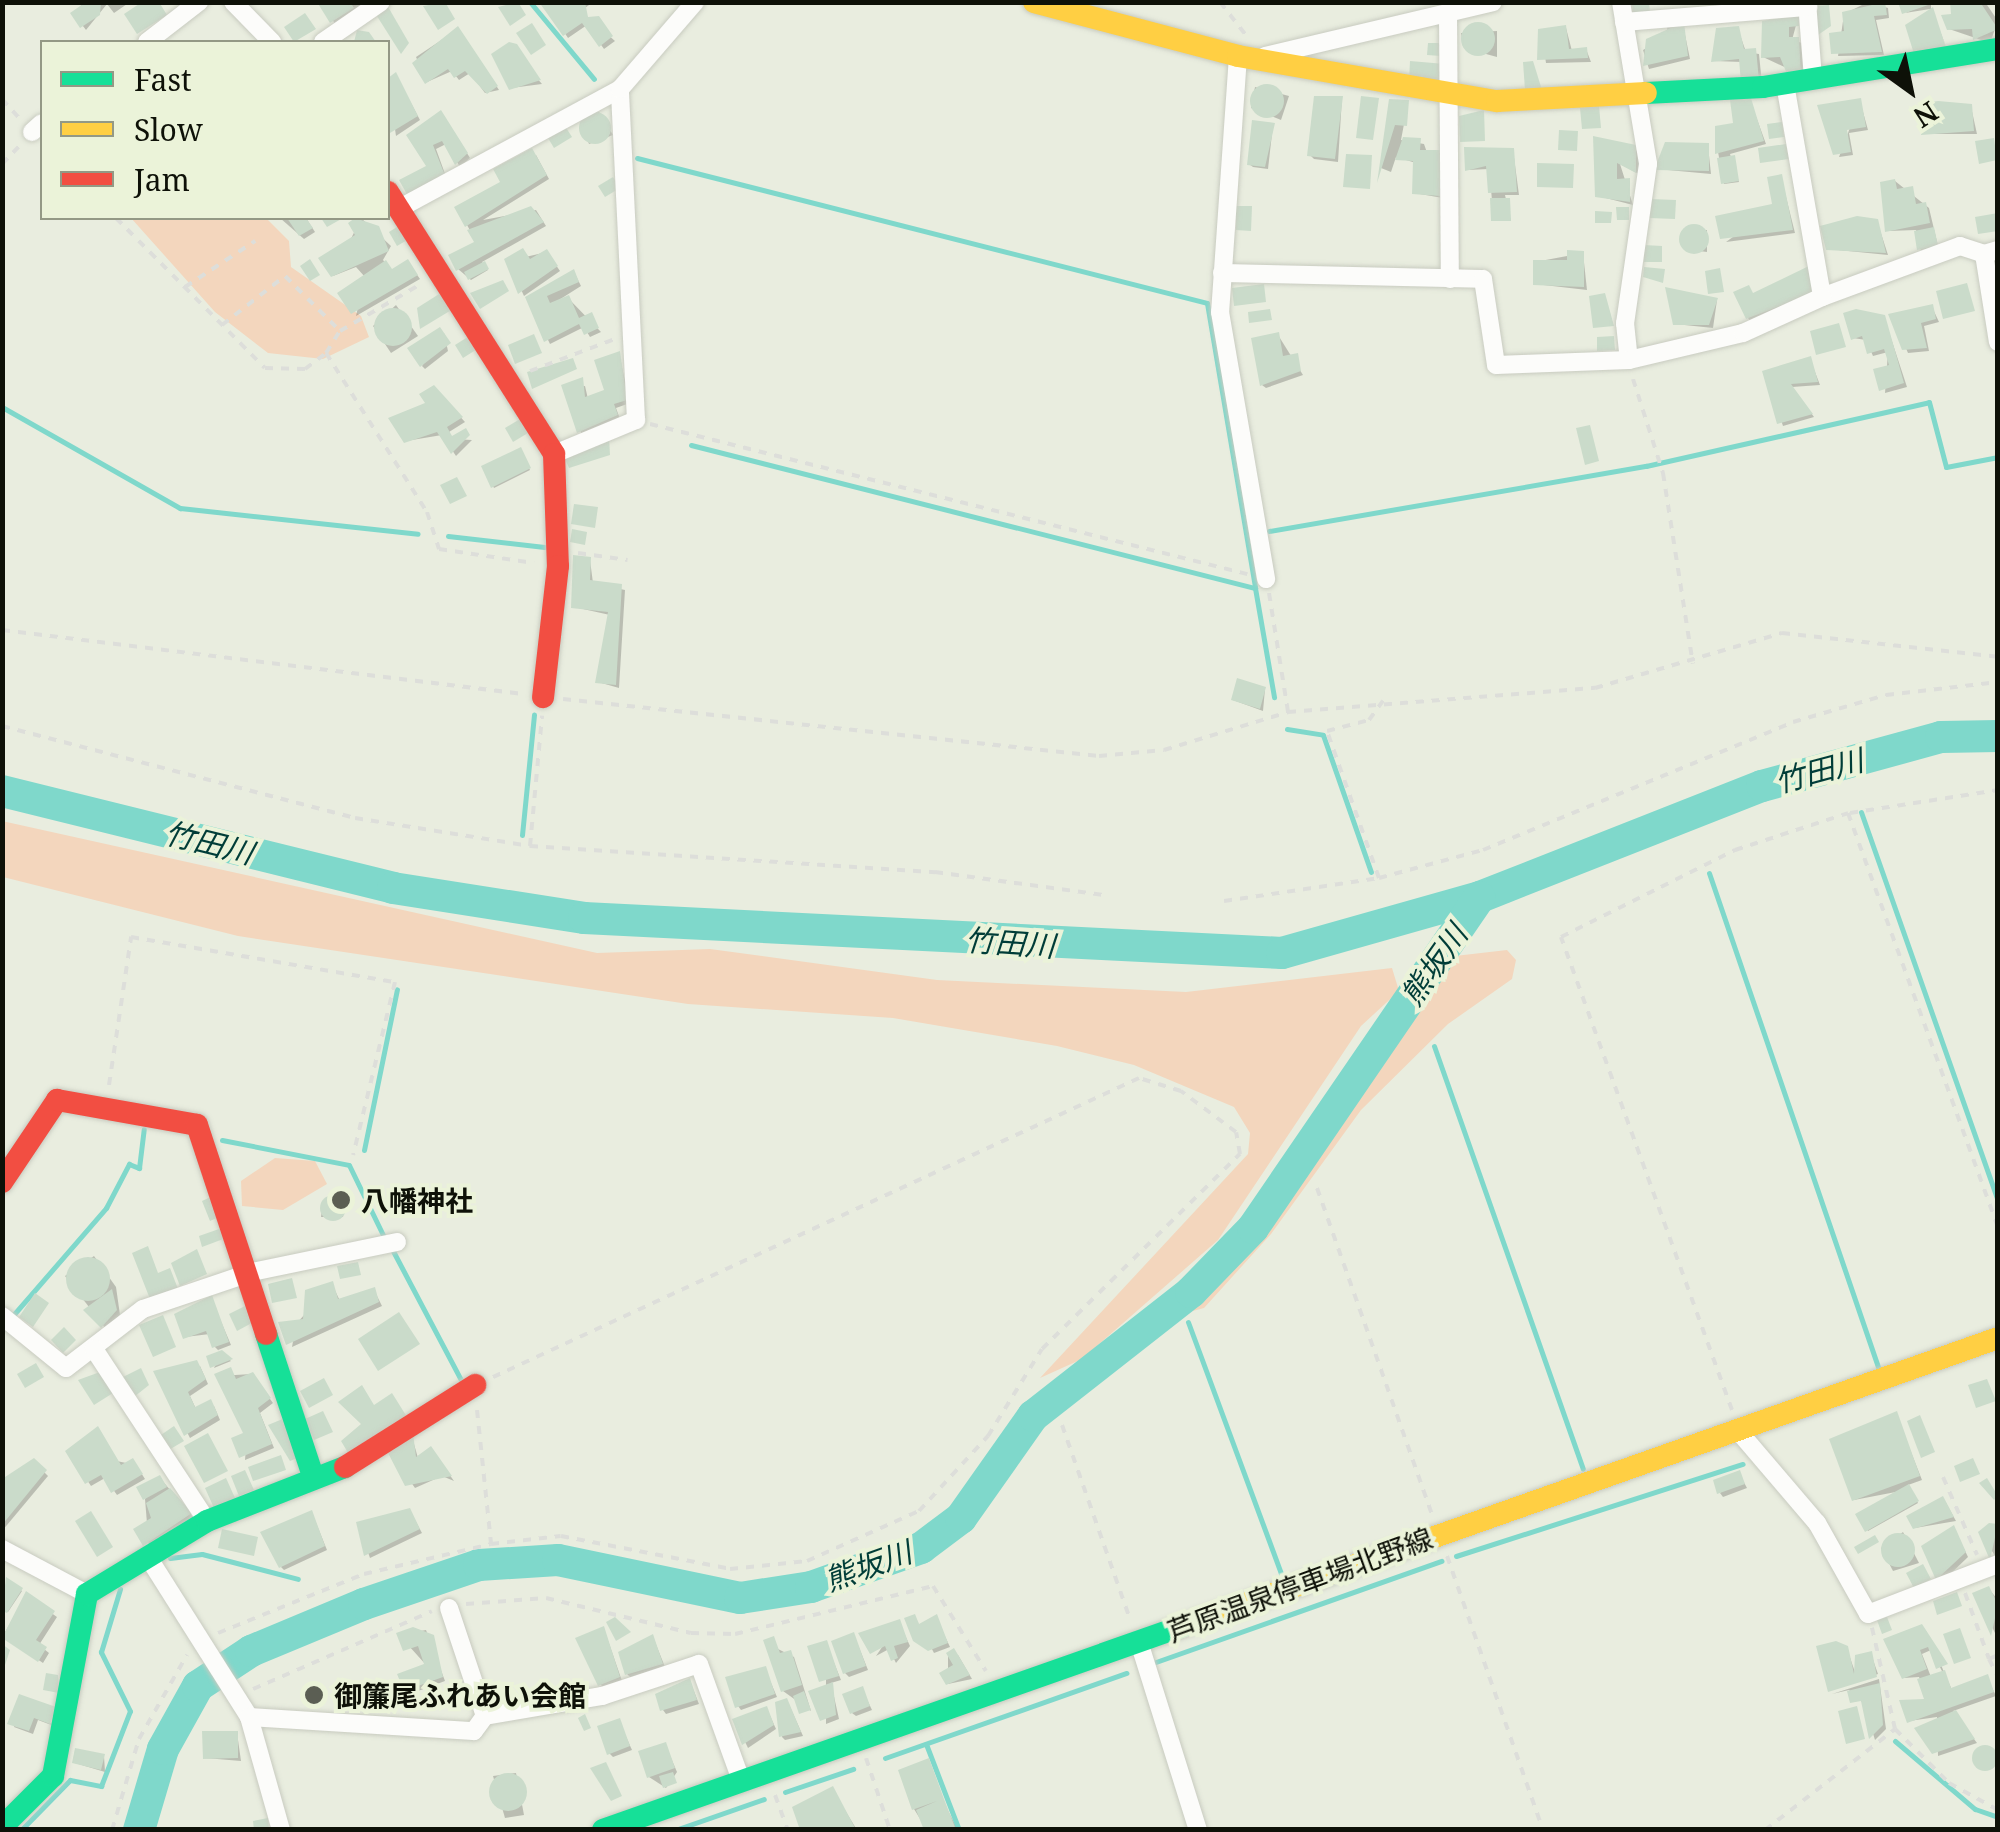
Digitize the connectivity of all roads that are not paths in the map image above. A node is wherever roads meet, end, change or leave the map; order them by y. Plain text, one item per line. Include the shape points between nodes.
1 (199, 2) edge
2 (233, 2) edge
3 (381, 2) edge
4 (695, 2) edge
5 (1034, 2) edge
6 (1493, 2) edge
7 (1620, 2) edge
8 (1808, 5) edge
9 (1448, 13) junction
10 (1624, 22) junction
11 (150, 40) edge
12 (270, 40) edge
13 (325, 40) edge
14 (1998, 49) edge
15 (1238, 56) junction
16 (1262, 57) junction
17 (1813, 79) junction
18 (1785, 84) junction
19 (620, 90) junction
20 (1455, 96) junction
21 (1636, 97) junction
22 (394, 200) edge
23 (1991, 252) edge
24 (1222, 273) junction
25 (1450, 279) junction
26 (1822, 297) junction
27 (1998, 342) edge
28 (1629, 360) junction
29 (554, 454) junction
30 (1266, 579) road end
31 (544, 697) road end
32 (2, 1182) edge
33 (397, 1242) dead end
34 (252, 1272) junction
35 (2, 1316) edge
36 (1998, 1338) edge
37 (94, 1349) junction
38 (475, 1385) road end
39 (1740, 1433) junction
40 (313, 1476) junction
41 (207, 1520) junction
42 (2, 1549) edge
43 (148, 1557) junction
44 (1990, 1566) edge
45 (87, 1594) junction
46 (448, 1608) road end
47 (1138, 1642) junction
48 (485, 1716) junction
49 (249, 1717) junction
50 (741, 1780) junction
51 (2, 1827) edge
52 (281, 1830) edge
53 (603, 1830) edge
54 (1198, 1830) edge

1 - 11 street
2 - 12 street
3 - 13 street
4 - 19 street
5 - 15 street
6 - 9 street
7 - 10 street
8 - 10 street
8 - 17 street
9 - 16 street
9 - 20 street
10 - 21 street
14 - 17 street
15 - 16 street
15 - 24 street
16 - 20 street
17 - 18 street
18 - 21 street
18 - 26 street
19 - 22 street
19 - 29 street via 636,420
20 - 21 street
20 - 25 street
21 - 28 street via 1648,164 1624,323
22 - 29 street
23 - 26 street via 1960,246
23 - 27 street
24 - 25 street
24 - 30 street via 1220,312
25 - 28 street via 1483,280 1496,364
26 - 28 street via 1743,333
29 - 31 street via 558,558
32 - 34 street via 58,1100 198,1124
33 - 34 street
34 - 37 street via 143,1309
34 - 40 street
35 - 37 street via 66,1368
36 - 39 street, 芦原温泉停車場北野線
37 - 41 street
38 - 40 street via 337,1472
39 - 44 street via 1817,1523 1868,1614
39 - 47 street, 芦原温泉停車場北野線
40 - 41 street
41 - 43 street
42 - 45 street
43 - 45 street
43 - 49 street
45 - 51 street via 53,1776
46 - 48 street
47 - 50 street, 芦原温泉停車場北野線
47 - 54 street
48 - 49 street via 474,1731
48 - 50 street via 602,1696 699,1664
49 - 52 street
50 - 53 street, 芦原温泉停車場北野線

